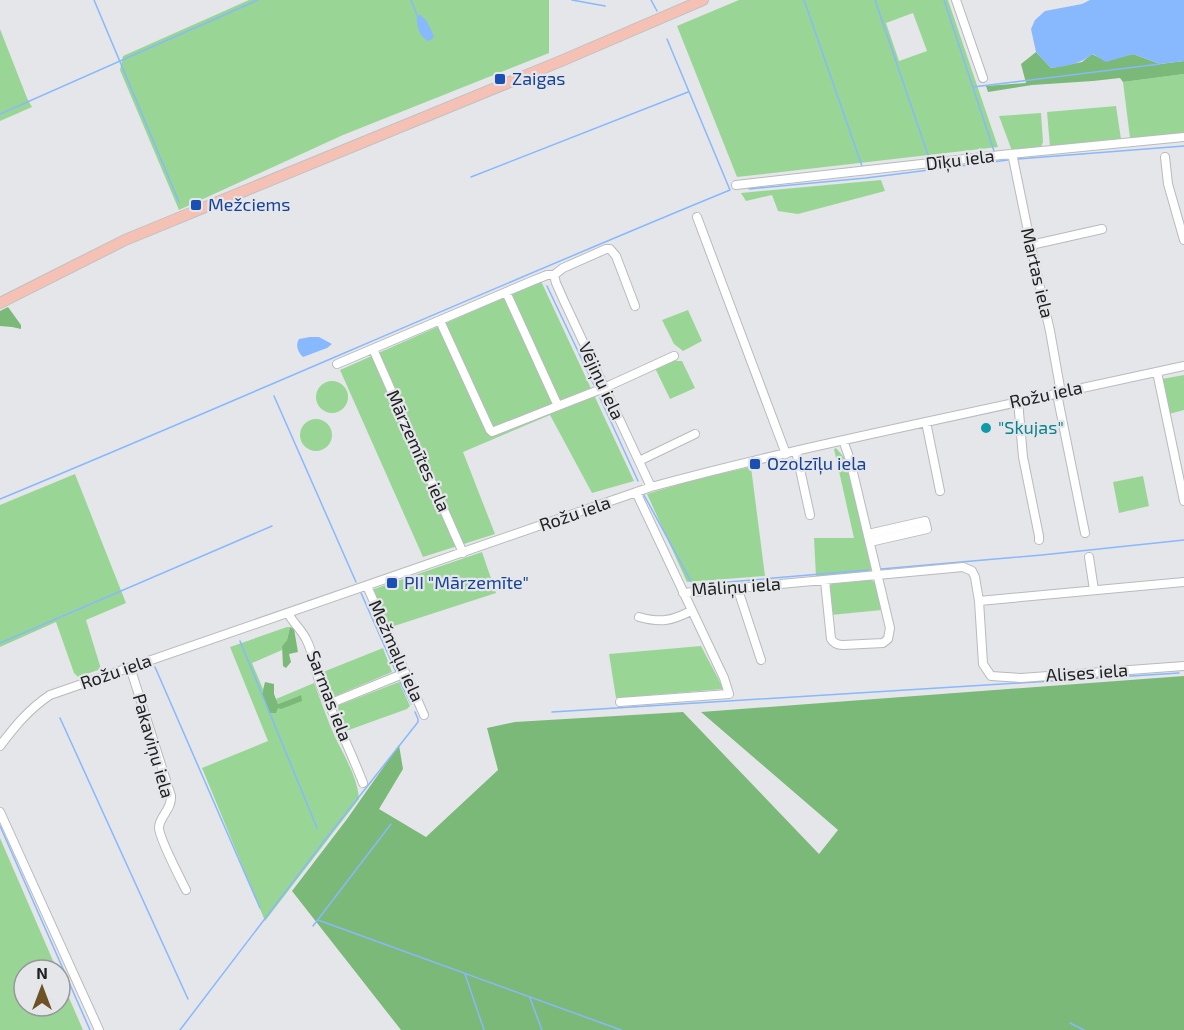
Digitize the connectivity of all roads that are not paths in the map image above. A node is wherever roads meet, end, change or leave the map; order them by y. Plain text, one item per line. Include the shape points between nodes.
1 (703, 0) edge
2 (956, 0) edge
3 (983, 78) dead end
4 (1184, 136) edge
5 (1010, 154) junction
6 (1165, 157) dead end
7 (736, 185) dead end
8 (697, 217) dead end
9 (1102, 229) dead end
10 (1184, 240) edge
11 (1031, 245) junction
12 (554, 275) junction
13 (506, 292) junction
14 (0, 303) edge
15 (635, 306) dead end
16 (440, 321) junction
17 (373, 349) junction
18 (674, 356) dead end
19 (337, 364) dead end
20 (1184, 366) edge
21 (1157, 372) junction
22 (604, 388) junction
23 (1059, 393) junction
24 (1018, 401) junction
25 (558, 406) junction
26 (926, 422) junction
27 (695, 434) dead end
28 (843, 440) junction
29 (831, 443) junction
30 (791, 452) junction
31 (849, 457) junction
32 (639, 461) junction
33 (651, 487) junction
34 (940, 491) dead end
35 (636, 492) junction
36 (1184, 501) edge
37 (810, 515) dead end
38 (1085, 533) dead end
39 (869, 538) junction
40 (1039, 540) dead end
41 (464, 553) junction
42 (1089, 557) dead end
43 (878, 576) junction
44 (825, 581) junction
45 (1184, 582) edge
46 (367, 586) junction
47 (738, 588) junction
48 (1094, 590) junction
49 (683, 593) junction
50 (979, 601) junction
51 (691, 611) junction
52 (288, 613) junction
53 (639, 617) dead end
54 (761, 660) dead end
55 (1184, 666) edge
56 (130, 667) junction
57 (405, 673) junction
58 (620, 702) dead end
59 (329, 704) junction
60 (424, 716) dead end
61 (0, 746) edge
62 (363, 783) dead end
63 (0, 812) edge
64 (186, 891) dead end
65 (99, 1030) edge

1 - 14 main road via 125,240
2 - 3 street
4 - 5 street, Dīķu iela
5 - 7 street, Dīķu iela
5 - 11 street, Martas iela
6 - 10 street via 1168,184
8 - 30 street
9 - 11 street
11 - 23 street, Martas iela
12 - 13 street
12 - 15 street via 610,249
12 - 22 street, Vējiņu iela
13 - 16 street
13 - 25 street
16 - 17 street
16 - 25 street via 489,430
17 - 19 street
17 - 41 street, Mārzemītes iela
18 - 22 street
20 - 21 street, Rožu iela
21 - 23 street, Rožu iela
21 - 36 street
22 - 25 street
22 - 32 street, Vējiņu iela
23 - 24 street, Rožu iela
23 - 38 street, Martas iela
24 - 26 street, Rožu iela
24 - 40 street via 1023,457
26 - 28 street, Rožu iela
26 - 34 street
27 - 32 street
28 - 29 street, Rožu iela
28 - 31 street
29 - 30 street, Rožu iela
29 - 31 street
30 - 33 street, Rožu iela
30 - 37 street
31 - 39 street
32 - 33 street, Vējiņu iela
33 - 35 street, Rožu iela
35 - 41 street, Rožu iela
35 - 49 street, Māliņu iela
39 - 39 street via 925,521 927,529
39 - 43 street
41 - 46 street, Rožu iela
42 - 48 street
43 - 44 street, Māliņu iela
43 - 44 street via 891,628 883,643 833,642
43 - 50 street, Māliņu iela via 963,567 975,577
44 - 47 street, Māliņu iela
45 - 48 street
46 - 52 street, Rožu iela
46 - 57 street, Mežmaļu iela
47 - 49 street, Māliņu iela
47 - 54 street
48 - 50 street
49 - 51 street
50 - 55 street, Alises iela via 983,664 991,676 1021,678
51 - 53 street via 669,620
51 - 58 street via 729,694
52 - 56 street, Rožu iela
52 - 59 street, Sarmas iela via 308,641
56 - 61 street, Rožu iela via 50,695 27,713
56 - 64 street, Pakaviņu iela via 171,796 159,833
57 - 59 street
57 - 60 street, Mežmaļu iela
59 - 62 street, Sarmas iela
63 - 65 street

